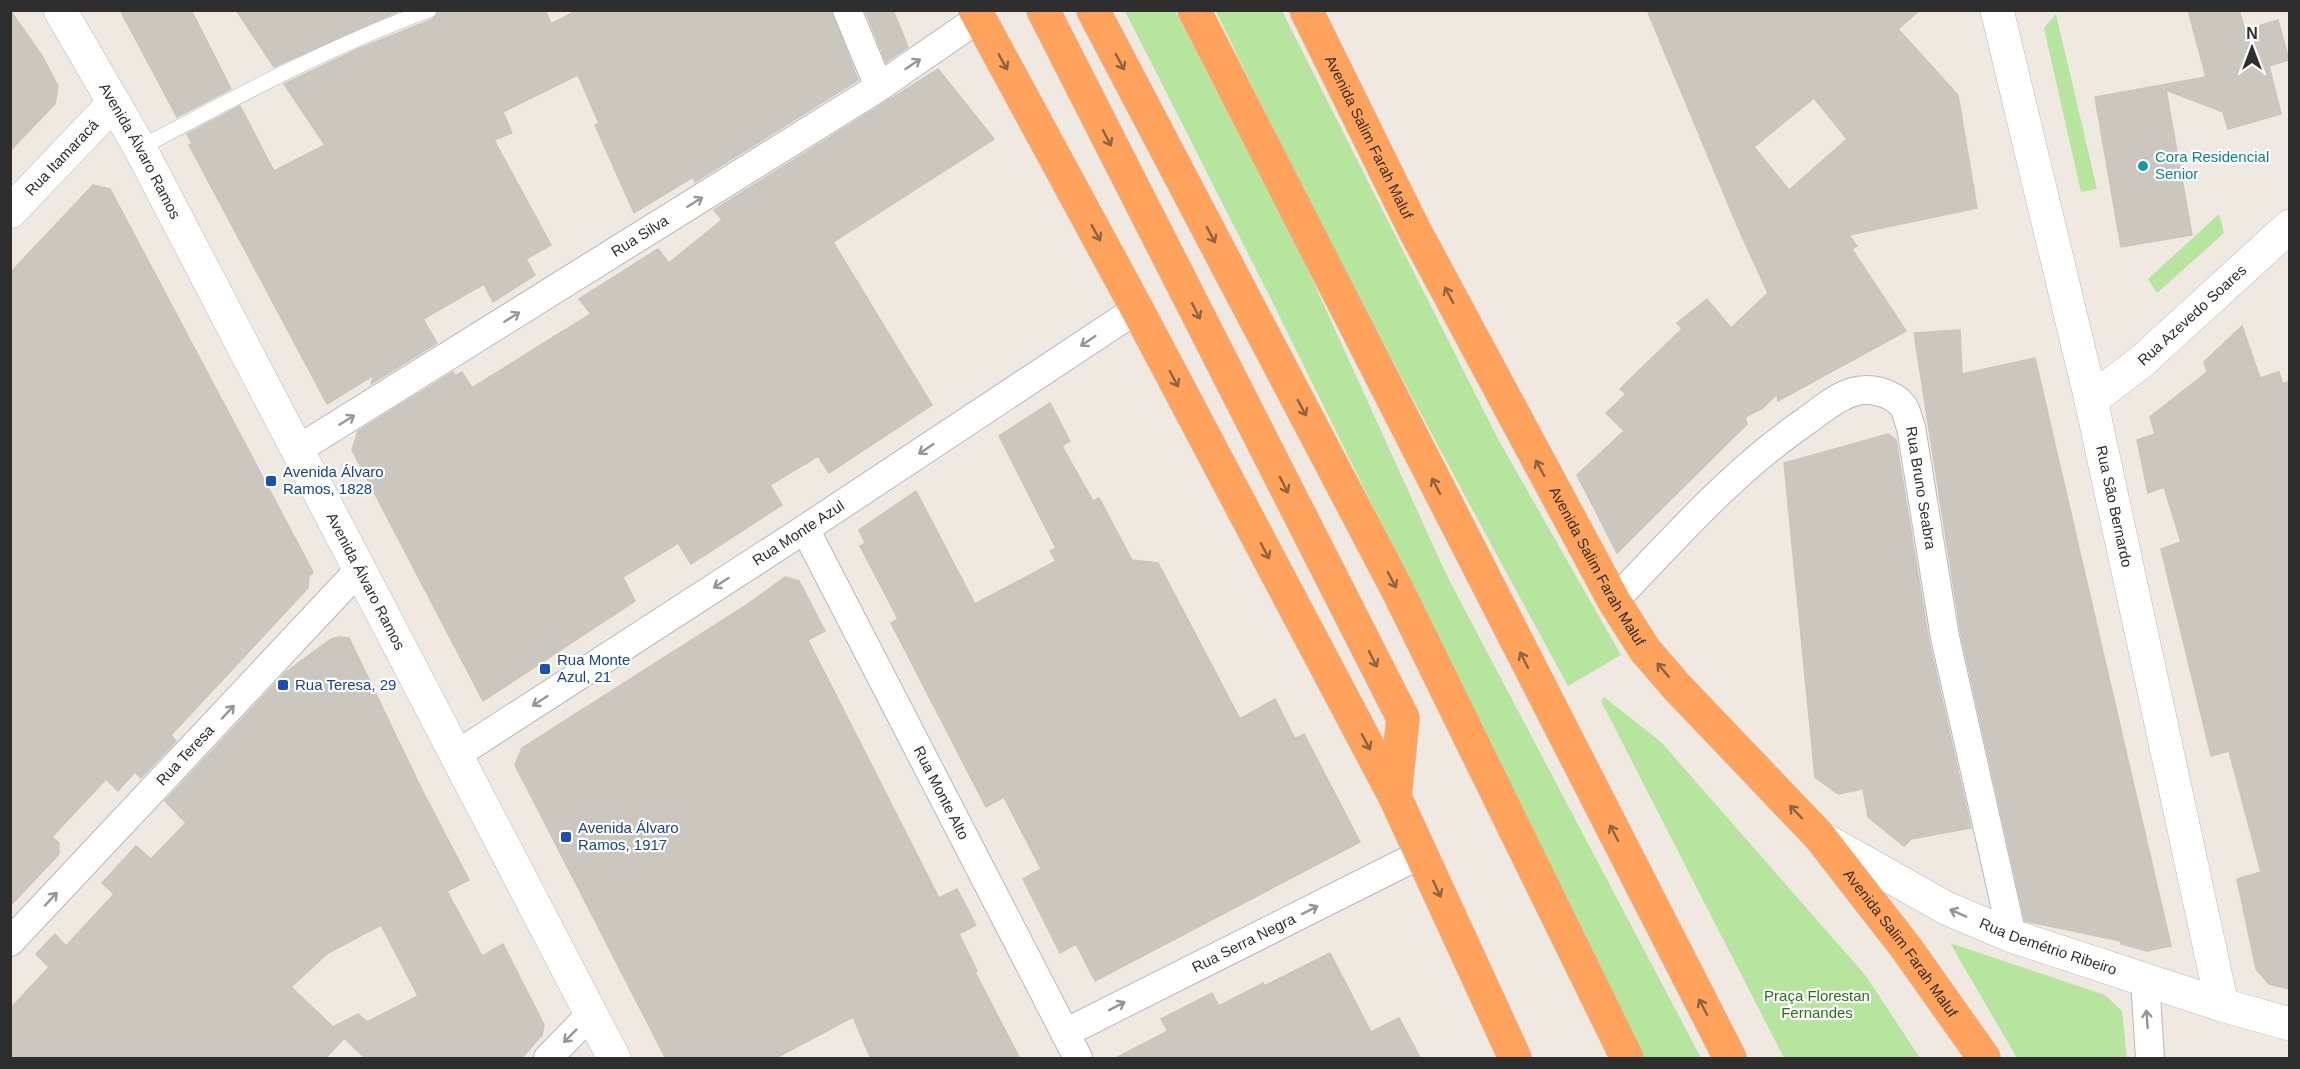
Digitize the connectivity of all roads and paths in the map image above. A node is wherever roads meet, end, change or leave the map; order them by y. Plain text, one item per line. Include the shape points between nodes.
1 (60, 10) edge
2 (429, 10) edge
3 (847, 10) edge
4 (1043, 10) edge
5 (1093, 10) edge
6 (1194, 10) edge
7 (1306, 10) edge
8 (1996, 10) edge
9 (977, 14) edge
10 (879, 87) junction
11 (114, 103) junction
12 (140, 148) junction
13 (10, 212) edge
14 (2289, 226) edge
15 (1137, 309) junction
16 (2091, 400) junction
17 (297, 450) junction
18 (805, 529) junction
19 (361, 568) junction
20 (1614, 602) junction
21 (456, 754) junction
22 (1395, 798) junction
23 (1820, 837) junction
24 (1421, 854) junction
25 (2012, 936) junction
26 (10, 942) edge
27 (2145, 980) junction
28 (2222, 1005) junction
29 (591, 1014) junction
30 (2289, 1024) edge
31 (1065, 1033) junction
32 (548, 1059) edge
33 (614, 1059) edge
34 (1078, 1059) edge
35 (1515, 1059) edge
36 (1627, 1059) edge
37 (1730, 1059) edge
38 (1984, 1059) edge
39 (2150, 1059) edge

1 - 11 main road, Avenida Álvaro Ramos
2 - 12 lane via 243,92
3 - 10 street
4 -> 22 highway via 1403,718
5 -> 36 highway via 1398,591
37 -> 6 highway
20 -> 7 highway, Avenida Salim Farah Maluf via 1414,229
8 - 16 main road, Rua São Bernardo
10 -> 9 street, Rua Silva
9 -> 15 highway
17 -> 10 street, Rua Silva
11 - 12 main road, Avenida Álvaro Ramos
11 - 13 main road, Rua Itamaracá
12 - 17 main road, Avenida Álvaro Ramos
14 - 16 main road, Rua Azevedo Soares via 2141,362
15 -> 18 street, Rua Monte Azul
15 -> 22 highway
16 - 28 main road, Rua São Bernardo
17 - 19 main road, Avenida Álvaro Ramos
18 -> 21 street, Rua Monte Azul
18 - 31 street, Rua Monte Alto
19 - 21 main road, Avenida Álvaro Ramos
26 -> 19 street, Rua Teresa
23 -> 20 highway, Avenida Salim Farah Maluf via 1676,686 1645,650
20 - 25 street, Rua Bruno Seabra via 1728,483 1787,434 1853,392 1882,392 1894,398 1904,407 1911,427 1946,637
21 - 29 main road, Avenida Álvaro Ramos
22 - 24 highway
25 -> 23 main road, Rua Demétrio Ribeiro via 1947,908
23 - 38 highway, Avenida Salim Farah Maluf via 1907,949
31 -> 24 street, Rua Serra Negra
24 -> 35 highway
25 - 27 main road, Rua Demétrio Ribeiro
27 - 28 main road, Rua Demétrio Ribeiro
39 -> 27 street
28 - 30 main road, Rua Demétrio Ribeiro
29 -> 32 street
29 - 33 main road, Avenida Álvaro Ramos
31 - 34 street, Rua Monte Alto

